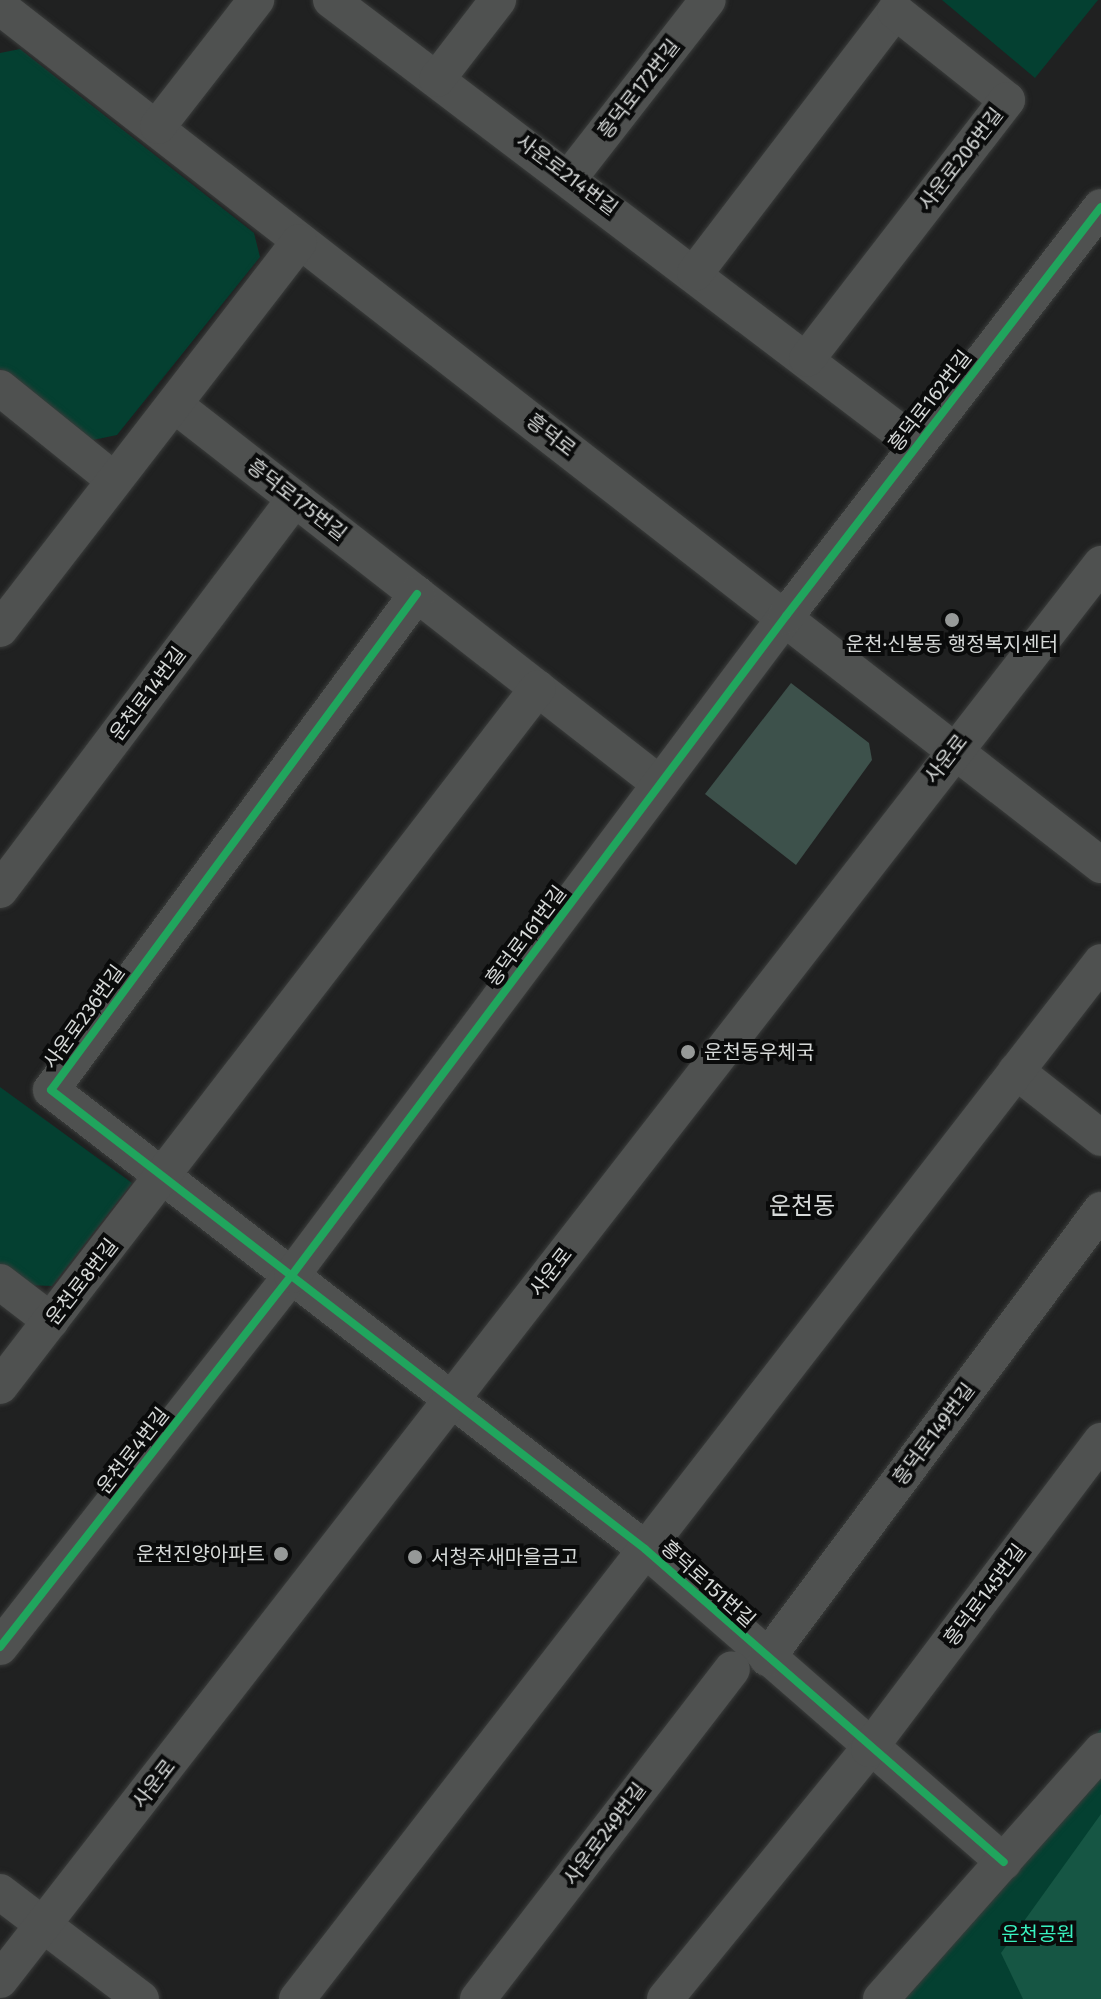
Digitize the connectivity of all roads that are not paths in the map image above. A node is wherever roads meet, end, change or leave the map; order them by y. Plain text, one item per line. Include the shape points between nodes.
1 (256, 0) edge
2 (331, 0) edge
3 (498, 0) edge
4 (708, 0) edge
5 (0, 7) edge
6 (437, 79) junction
7 (158, 126) junction
8 (570, 177) junction
9 (1101, 207) edge
10 (299, 242) junction
11 (695, 273) junction
12 (807, 359) junction
13 (0, 388) edge
14 (176, 406) junction
15 (917, 445) junction
16 (114, 480) junction
17 (295, 499) junction
18 (1101, 564) edge
19 (417, 594) junction
20 (786, 616) junction
21 (0, 629) edge
22 (538, 688) junction
23 (954, 749) junction
24 (660, 784) junction
25 (1101, 865) edge
26 (0, 890) edge
27 (1101, 962) edge
28 (1016, 1071) junction
29 (1101, 1138) edge
30 (164, 1177) junction
31 (1101, 1210) edge
32 (292, 1275) junction
33 (0, 1282) edge
34 (51, 1321) junction
35 (0, 1386) edge
36 (453, 1400) junction
37 (1101, 1441) edge
38 (645, 1549) junction
39 (0, 1647) edge
40 (767, 1658) junction
41 (732, 1669) dead end
42 (869, 1749) junction
43 (1101, 1751) edge
44 (1004, 1862) junction
45 (0, 1892) edge
46 (43, 1926) junction
47 (0, 1980) edge
48 (141, 1999) edge
49 (297, 1999) edge
50 (478, 1999) edge
51 (665, 1999) edge
52 (881, 1999) edge

1 - 7 street
2 - 6 street, 사운로214번길
3 - 6 street
4 - 8 street, 흥덕로172번길
5 - 7 street, 흥덕로
6 - 8 street, 사운로214번길
7 - 10 street, 흥덕로
8 - 11 street, 사운로214번길
9 - 15 street, 흥덕로162번길
10 - 14 street
10 - 20 street, 흥덕로
11 - 12 street, 사운로214번길
11 - 12 street, 사운로206번길 via 895,11 1007,100
12 - 15 street, 사운로214번길
13 - 16 street
14 - 16 street
14 - 17 street, 흥덕로175번길
15 - 20 street, 흥덕로162번길
16 - 21 street
17 - 19 street, 흥덕로175번길
17 - 26 street, 운천로14번길
18 - 23 street, 사운로
19 - 22 street
19 - 30 street, 사운로236번길 via 51,1090
20 - 23 street, 흥덕로
20 - 24 street, 흥덕로161번길
22 - 24 street
22 - 30 street
23 - 25 street, 흥덕로
23 - 36 street, 사운로
24 - 32 street, 흥덕로161번길
27 - 28 street, 흥덕로151번길
28 - 29 street
28 - 38 street, 흥덕로151번길
30 - 32 street, 사운로236번길
30 - 34 street, 운천로8번길
31 - 40 street, 흥덕로149번길
32 - 36 street, 사운로236번길
32 - 39 street, 운천로4번길
33 - 34 street
34 - 35 street, 운천로8번길
36 - 38 street, 사운로236번길
36 - 46 street, 사운로
37 - 42 street, 흥덕로145번길
38 - 40 street, 흥덕로151번길
38 - 49 street, 흥덕로151번길
40 - 42 street, 흥덕로151번길
41 - 50 street, 사운로249번길
42 - 44 street, 흥덕로151번길
42 - 51 street
43 - 44 street
44 - 52 street
45 - 46 street
46 - 47 street, 사운로
46 - 48 street

